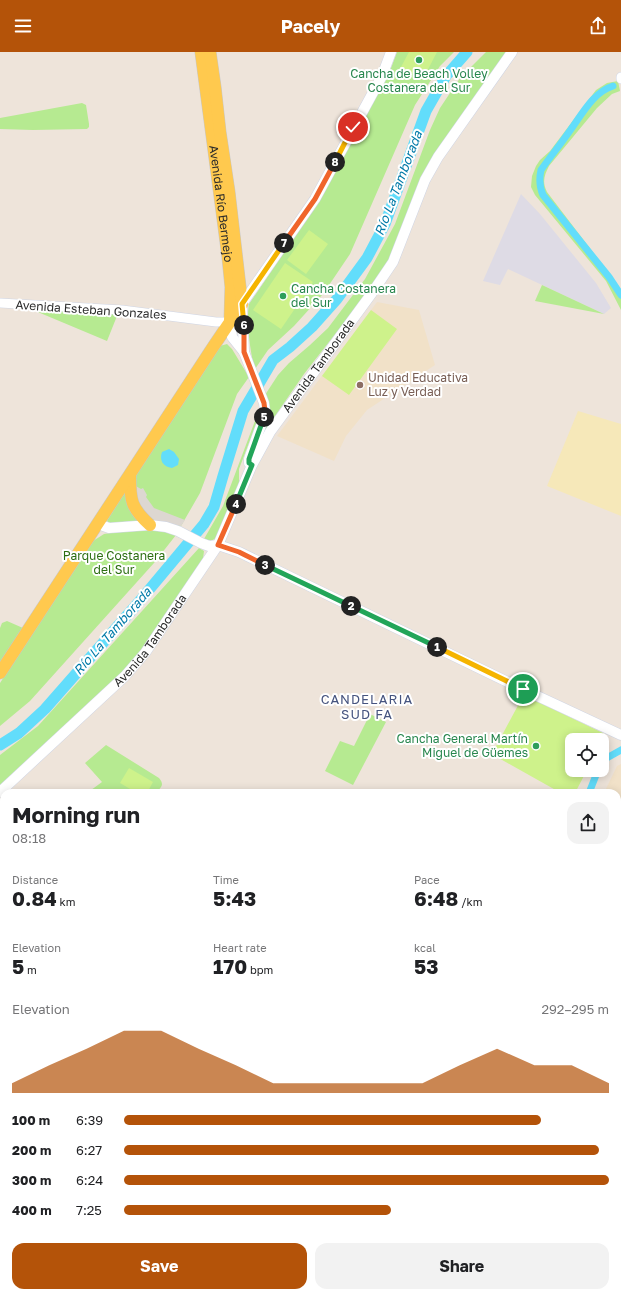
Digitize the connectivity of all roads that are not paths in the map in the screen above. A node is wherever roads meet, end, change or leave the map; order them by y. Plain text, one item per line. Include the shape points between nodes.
1 (201, 52) edge
2 (210, 52) edge
3 (391, 52) edge
4 (512, 52) edge
5 (0, 303) edge
6 (242, 304) junction
7 (230, 322) junction
8 (244, 352) junction
9 (252, 465) junction
10 (130, 476) junction
11 (98, 524) junction
12 (150, 525) junction
13 (218, 545) junction
14 (0, 673) edge
15 (621, 735) edge
16 (3, 789) edge

1 - 7 main road, Avenida Río Bermejo via 228,257
2 - 6 main road, Avenida Río Bermejo
3 - 6 main road via 382,76 315,199
4 - 9 main road, Avenida Tamborada via 438,157 425,180 390,266 270,432
5 - 7 street, Avenida Esteban Gonzales via 122,310
6 - 7 main road
6 - 8 main road, Avenida Río Bermejo
7 - 8 main road, Avenida Río Bermejo via 232,337
7 - 10 main road
8 - 9 main road, Avenida Río Bermejo via 265,411 249,459
9 - 13 main road, Avenida Tamborada
10 - 11 main road
10 - 12 main road via 133,505
11 - 12 main road via 109,528
11 - 14 main road
12 - 13 main road via 178,531 209,546
13 - 15 main road via 239,552
13 - 16 main road, Avenida Tamborada via 146,653

